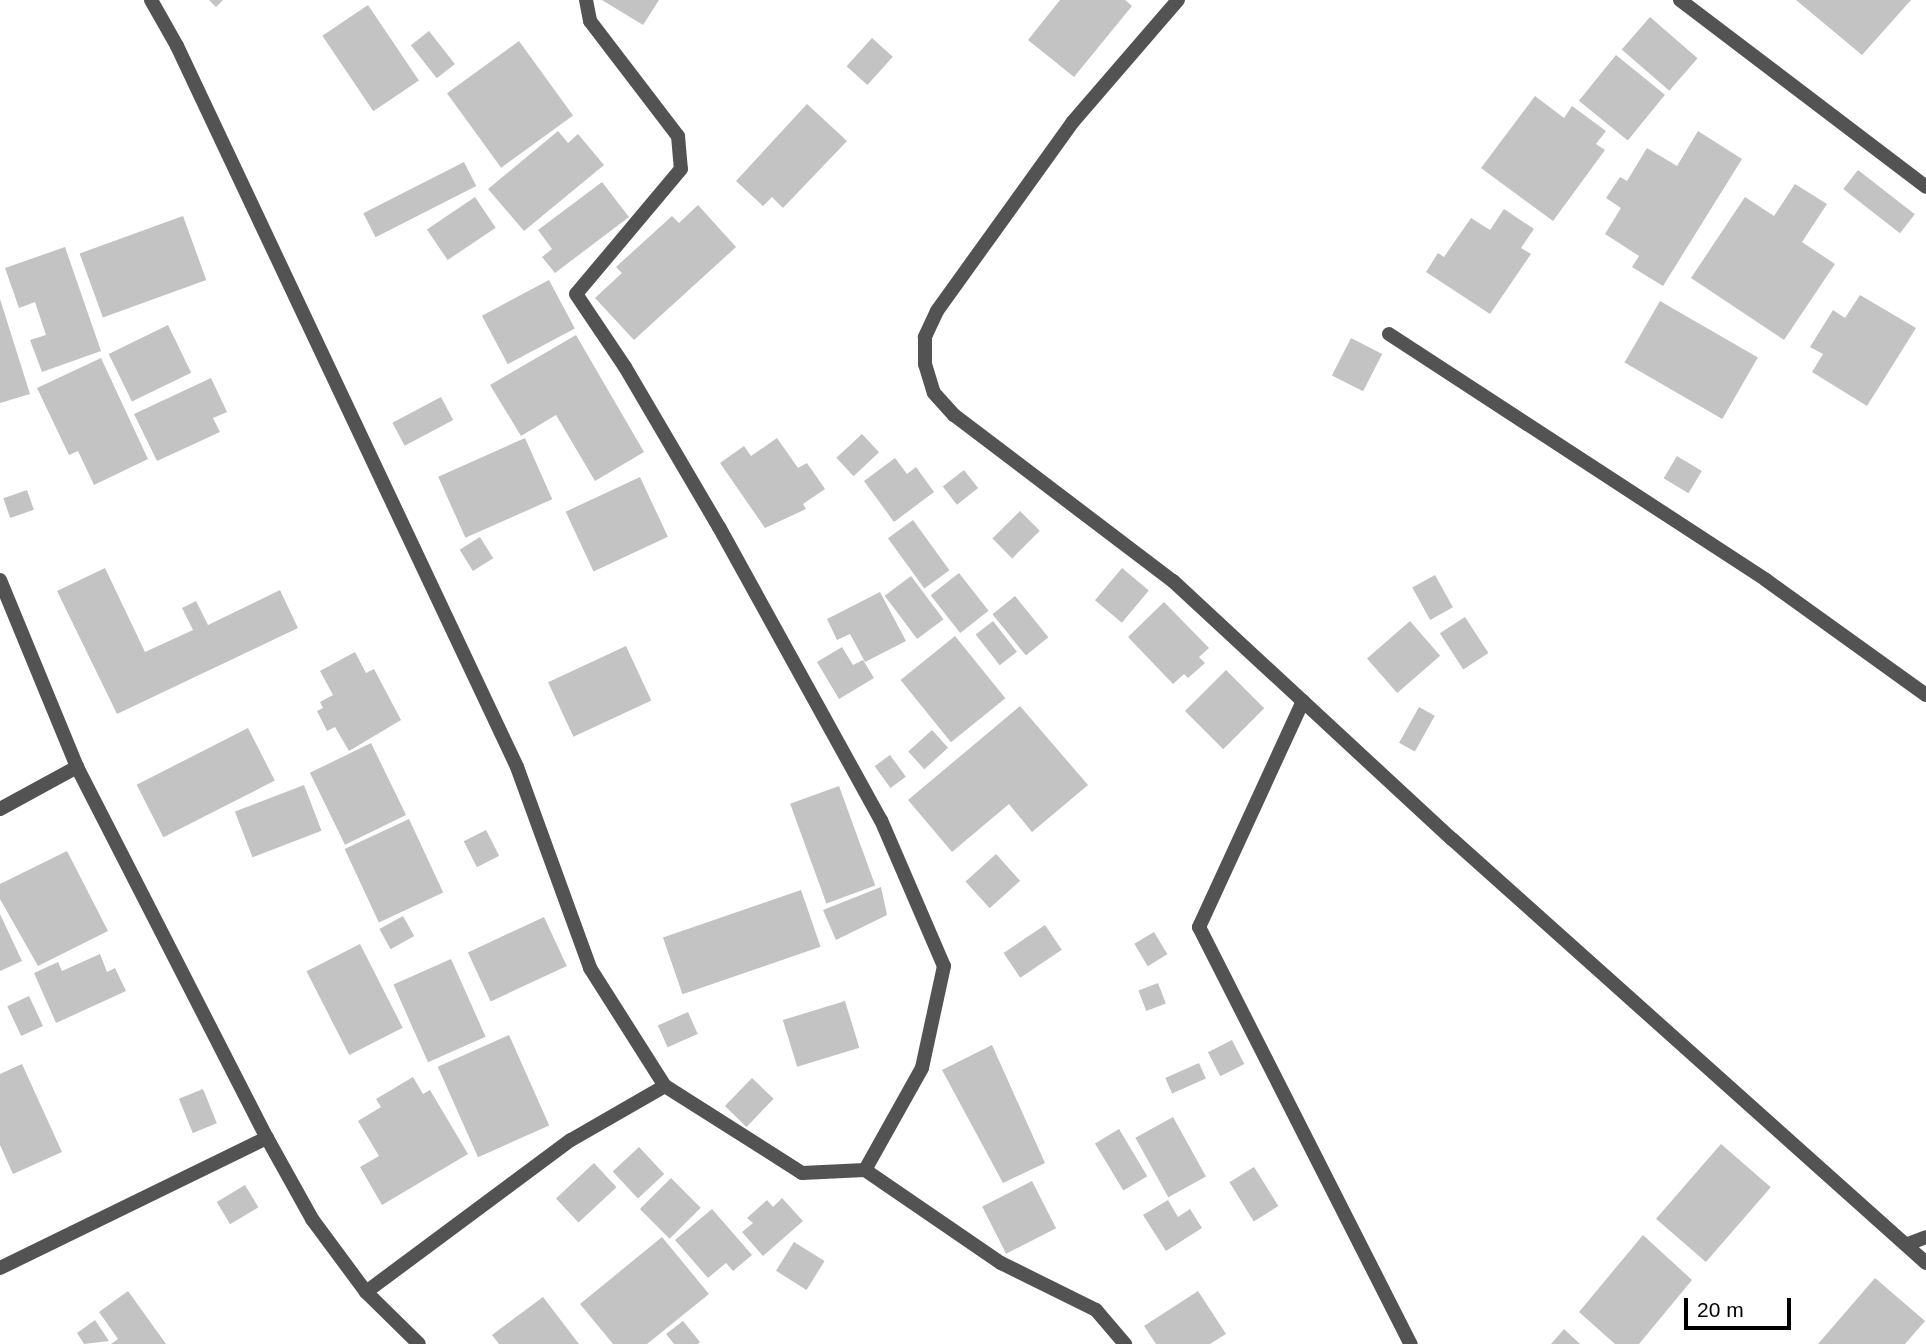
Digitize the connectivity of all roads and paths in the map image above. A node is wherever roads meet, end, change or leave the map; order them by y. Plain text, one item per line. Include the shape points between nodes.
1 (151, 0) edge
2 (586, 0) edge
3 (1178, 0) edge
4 (1680, 0) edge
5 (1926, 187) edge
6 (1389, 334) dead end
7 (0, 580) edge
8 (1926, 695) edge
9 (1303, 701) junction
10 (77, 767) junction
11 (0, 809) edge
12 (665, 1086) junction
13 (267, 1138) junction
14 (865, 1170) junction
15 (1926, 1237) edge
16 (1908, 1244) junction
17 (1926, 1263) edge
18 (0, 1268) edge
19 (366, 1292) junction
20 (419, 1344) edge
21 (1125, 1344) edge
22 (1411, 1344) edge

1 - 12 street via 177,46 517,767 590,968
2 - 14 street via 590,21 678,136 681,169 576,294 712,516 874,808 944,967 922,1068
3 - 9 street via 1072,123 966,266 925,337 925,364 934,393 954,415 1173,581
4 - 5 street
6 - 8 street via 1766,580
7 - 10 street
9 - 16 street via 1451,839
9 - 22 street via 1199,927
10 - 11 street
10 - 13 street
12 - 14 street via 802,1173
12 - 19 street via 571,1140
13 - 18 street
13 - 19 street via 312,1219
14 - 21 street via 1000,1263 1096,1310
15 - 16 street
16 - 17 street
19 - 20 street

